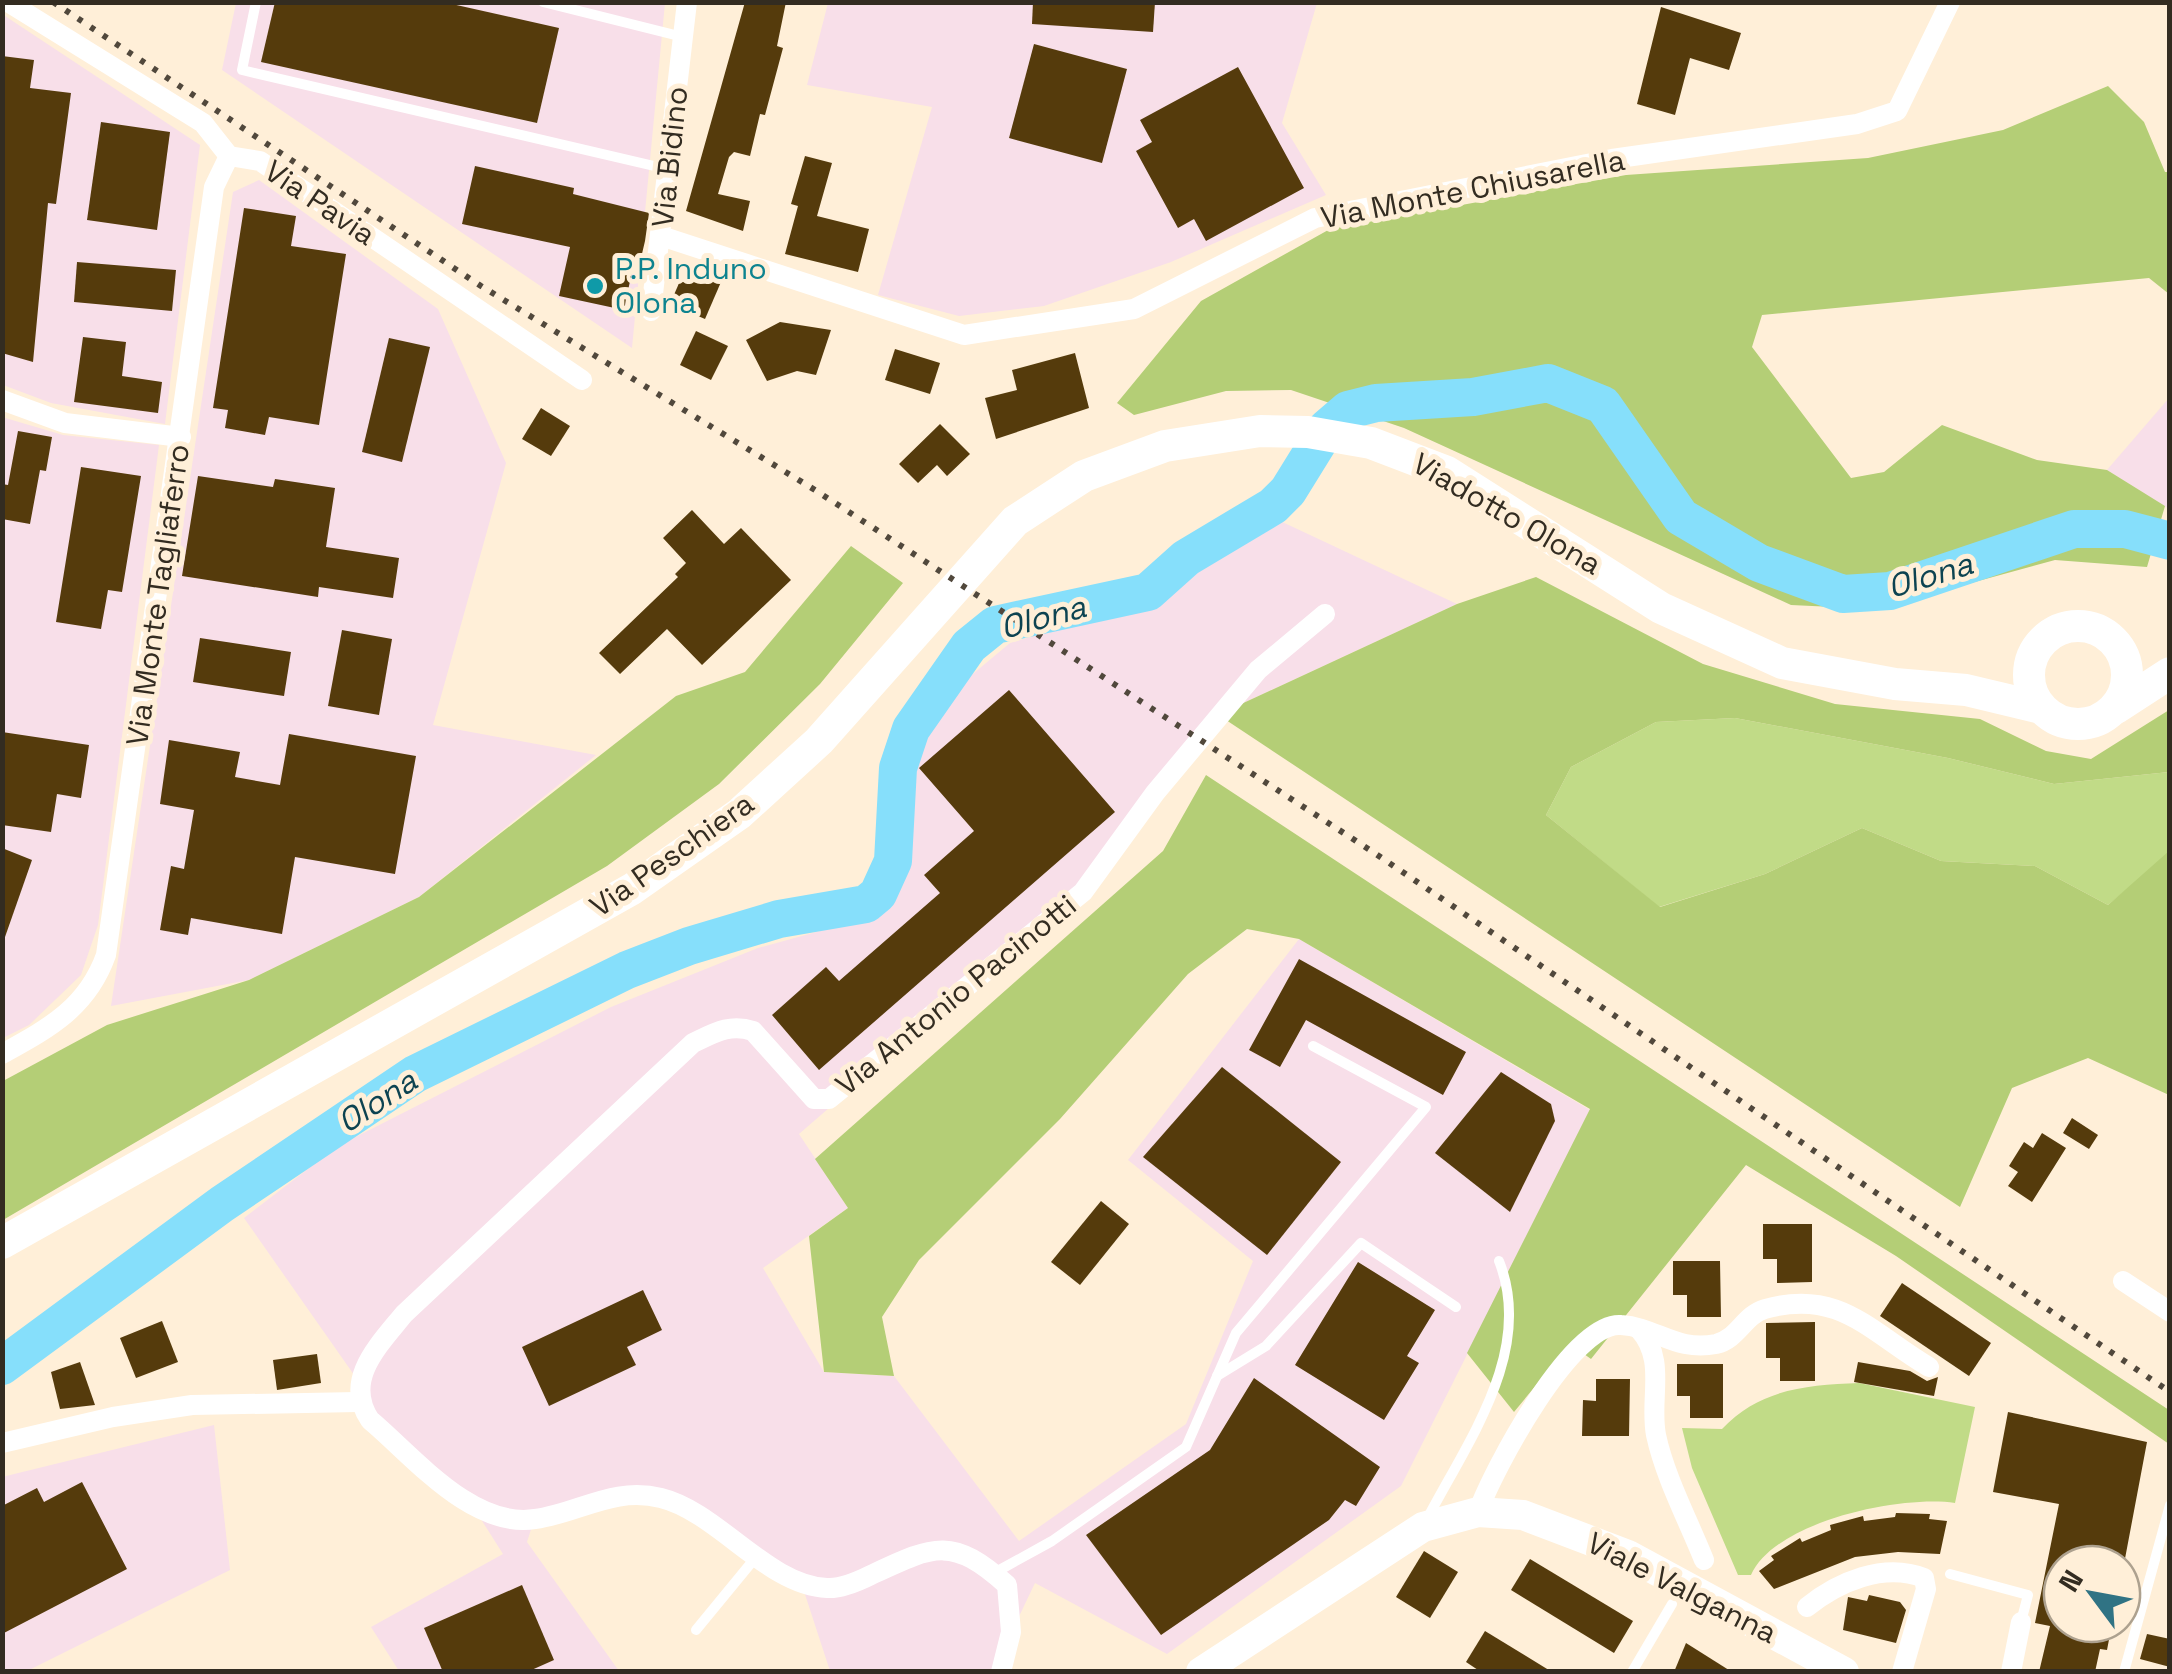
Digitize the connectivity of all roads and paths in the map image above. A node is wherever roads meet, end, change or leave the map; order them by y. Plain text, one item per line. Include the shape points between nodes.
1 (8, 2) edge
2 (256, 2) edge
3 (543, 2) edge
4 (687, 2) edge
5 (1950, 2) edge
6 (682, 36) junction
7 (229, 156) junction
8 (668, 170) junction
9 (661, 236) junction
10 (651, 311) dead end
11 (582, 380) dead end
12 (2, 400) edge
13 (1286, 432) joint
14 (181, 437) junction
15 (1325, 614) dead end
16 (2120, 648) junction
17 (2032, 656) junction
18 (2170, 660) edge
19 (2170, 673) edge
20 (1966, 690) junction
21 (2040, 708) junction
22 (2113, 711) junction
23 (1313, 1046) dead end
24 (2, 1054) edge
25 (2, 1243) edge
26 (1499, 1261) dead end
27 (2123, 1281) dead end
28 (1456, 1307) dead end
29 (2170, 1312) edge
30 (1638, 1328) junction
31 (1929, 1368) dead end
32 (1216, 1377) junction
33 (358, 1402) junction
34 (2, 1443) edge
35 (2170, 1505) edge
36 (1478, 1512) junction
37 (1423, 1526) junction
38 (757, 1556) junction
39 (1704, 1560) dead end
40 (994, 1573) junction
41 (1950, 1574) dead end
42 (1672, 1604) dead end
43 (1807, 1607) dead end
44 (2021, 1622) joint
45 (696, 1630) dead end
46 (1842, 1671) edge
47 (1002, 1672) edge
48 (1201, 1672) edge
49 (1632, 1672) edge
50 (1902, 1672) edge
51 (2011, 1672) edge
52 (2124, 1672) edge

1 - 7 street, Via Pavia via 202,123
2 - 8 lane via 242,70
3 - 6 lane
4 - 6 street, Via Bidino
5 - 9 street, Via Monte Chiusarella via 1897,111 1857,124 1612,159 1315,218 1134,309 964,335
6 - 8 street, Via Bidino
7 - 11 street, Via Pavia via 260,161
7 - 14 street, Via Monte Tagliaferro via 214,187
8 - 9 street, Via Bidino
9 - 10 street, Via Bidino
12 - 14 street via 65,423
13 - 20 main road, Viadotto Olona via 1371,443 1447,472 1661,608 1782,664
13 - 25 main road, Via Peschiera via 1164,446 1062,488 993,542 883,672 740,814 632,890
14 - 24 street, Via Monte Tagliaferro via 110,939 93,986 60,1021
15 - 33 street, Via Antonio Pacinotti via 1258,670 1083,892 829,1099 814,1099 753,1031 722,1029 694,1044 404,1314 370,1356
16 - 17 main road via 2082,626 2048,635
16 - 18 main road
16 - 22 main road via 2128,680
17 - 20 main road
17 - 21 main road via 2029,683
19 - 22 main road
20 - 21 main road
21 - 22 main road via 2068,724
23 - 32 lane via 1426,1107 1236,1333
26 - 37 lane via 1510,1288 1512,1324 1503,1366
27 - 29 street
28 - 32 lane via 1360,1243 1266,1346
30 - 31 street via 1682,1344 1716,1344 1762,1310 1828,1303
30 - 36 street via 1601,1327 1570,1359 1490,1476
30 - 39 street via 1656,1356 1654,1422 1661,1452
32 - 40 lane via 1186,1447 1052,1542
33 - 34 street via 192,1405
33 - 38 street via 370,1420 472,1505 502,1517 533,1520 632,1494 663,1498
35 - 52 lane
36 - 37 main road, Viale Valganna
36 - 46 main road, Viale Valganna via 1523,1515 1628,1555
37 - 48 main road, Viale Valganna
38 - 40 street via 828,1588 940,1550 974,1555
38 - 45 lane
40 - 47 street via 1007,1585 1010,1616
41 - 44 lane via 2028,1595
42 - 49 lane
43 - 50 street, Viale Valganna via 1858,1578 1924,1578
44 - 51 street

